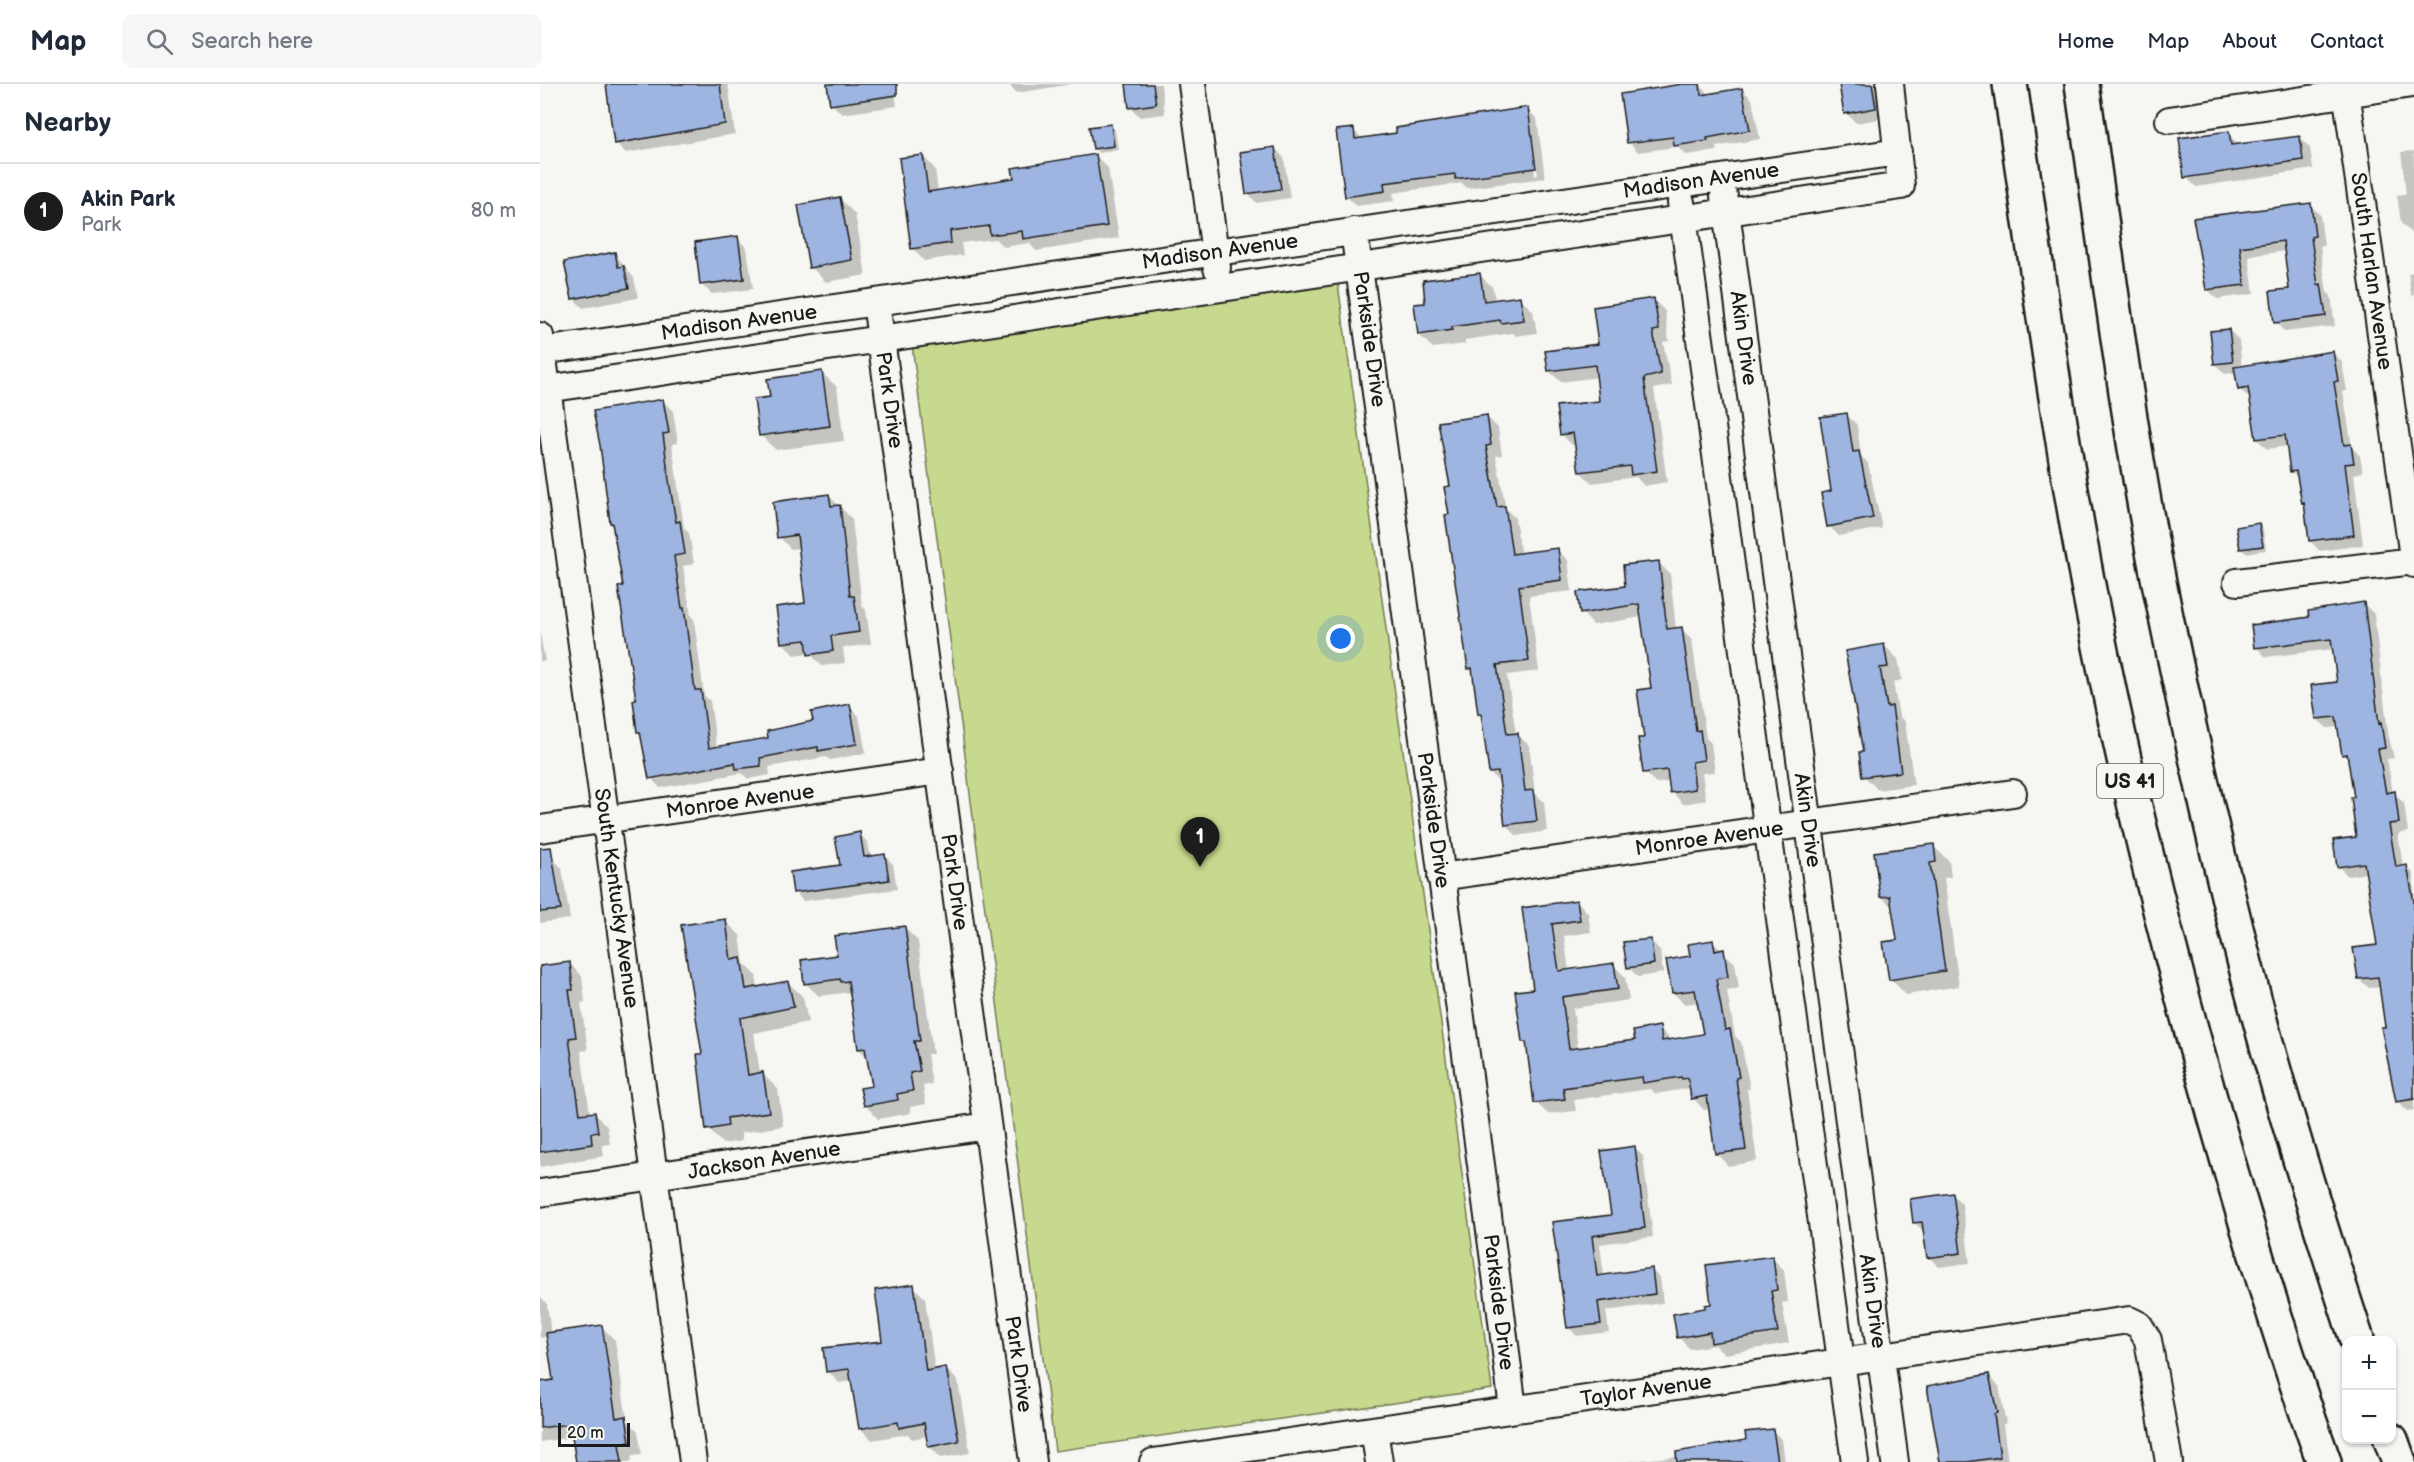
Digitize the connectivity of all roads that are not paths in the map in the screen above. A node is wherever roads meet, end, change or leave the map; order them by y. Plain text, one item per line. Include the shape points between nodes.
1 (1192, 84) edge
2 (1890, 84) edge
3 (2010, 84) edge
4 (2082, 84) edge
5 (2412, 84) edge
6 (2346, 89) edge
7 (2169, 120) dead end
8 (1898, 152) junction
9 (1722, 177) junction
10 (1679, 184) junction
11 (1727, 213) junction
12 (1684, 219) junction
13 (1354, 231) junction
14 (1215, 252) junction
15 (1360, 267) junction
16 (1220, 288) junction
17 (876, 302) junction
18 (881, 338) junction
19 (541, 349) edge
20 (547, 389) junction
21 (2414, 562) edge
22 (2237, 582) dead end
23 (940, 771) junction
24 (2013, 793) dead end
25 (606, 820) junction
26 (1809, 823) junction
27 (540, 829) edge
28 (1768, 829) junction
29 (1442, 877) junction
30 (987, 1126) junction
31 (655, 1177) junction
32 (540, 1193) edge
33 (2355, 1336) edge
34 (1881, 1356) junction
35 (1841, 1362) junction
36 (1513, 1409) junction
37 (1374, 1430) junction
38 (2392, 1444) edge
39 (693, 1462) edge
40 (1033, 1462) edge
41 (1153, 1462) edge
42 (1379, 1462) edge
43 (1855, 1462) edge
44 (1895, 1462) edge
45 (2169, 1462) edge
46 (2324, 1462) edge
47 (2399, 1462) edge

1 - 14 street
2 - 8 street
3 - 46 highway, US 41 via 2060,422 2110,696 2183,1001 2250,1238
4 - 33 highway via 2138,466 2209,818 2261,1023
5 - 6 street
6 - 7 street
6 - 21 street, South Harlan Avenue
8 - 9 street, Madison Avenue
8 - 11 street, Madison Avenue via 1901,186
9 - 10 street, Madison Avenue
9 - 11 street, Akin Drive
10 - 12 street, Akin Drive
10 - 13 street, Madison Avenue
11 - 12 street, Madison Avenue
11 - 26 street, Akin Drive
12 - 15 street, Madison Avenue
12 - 28 street, Akin Drive
13 - 14 street, Madison Avenue
13 - 15 street, Parkside Drive
14 - 16 street
14 - 17 street, Madison Avenue
15 - 16 street, Madison Avenue
15 - 29 street, Parkside Drive
16 - 18 street, Madison Avenue
17 - 18 street, Park Drive
17 - 19 street, Madison Avenue
18 - 20 street, Madison Avenue
18 - 23 street, Park Drive
19 - 20 street, South Kentucky Avenue
20 - 25 street, South Kentucky Avenue
21 - 22 street
23 - 25 street, Monroe Avenue
23 - 30 street, Park Drive
24 - 26 street, Monroe Avenue
25 - 27 street, Monroe Avenue
25 - 31 street, South Kentucky Avenue
26 - 28 street, Monroe Avenue
26 - 34 street, Akin Drive
28 - 29 street, Monroe Avenue
28 - 35 street, Akin Drive
29 - 36 street, Parkside Drive
30 - 31 street, Jackson Avenue
30 - 40 street, Park Drive
31 - 32 street, Jackson Avenue
31 - 39 street, South Kentucky Avenue
34 - 35 street, Taylor Avenue
34 - 44 street, Akin Drive
34 - 45 street, Taylor Avenue via 2134,1322 2148,1340
35 - 36 street, Taylor Avenue
35 - 43 street, Akin Drive
36 - 37 street, Taylor Avenue
37 - 41 street, Taylor Avenue
37 - 42 street
38 - 47 highway

